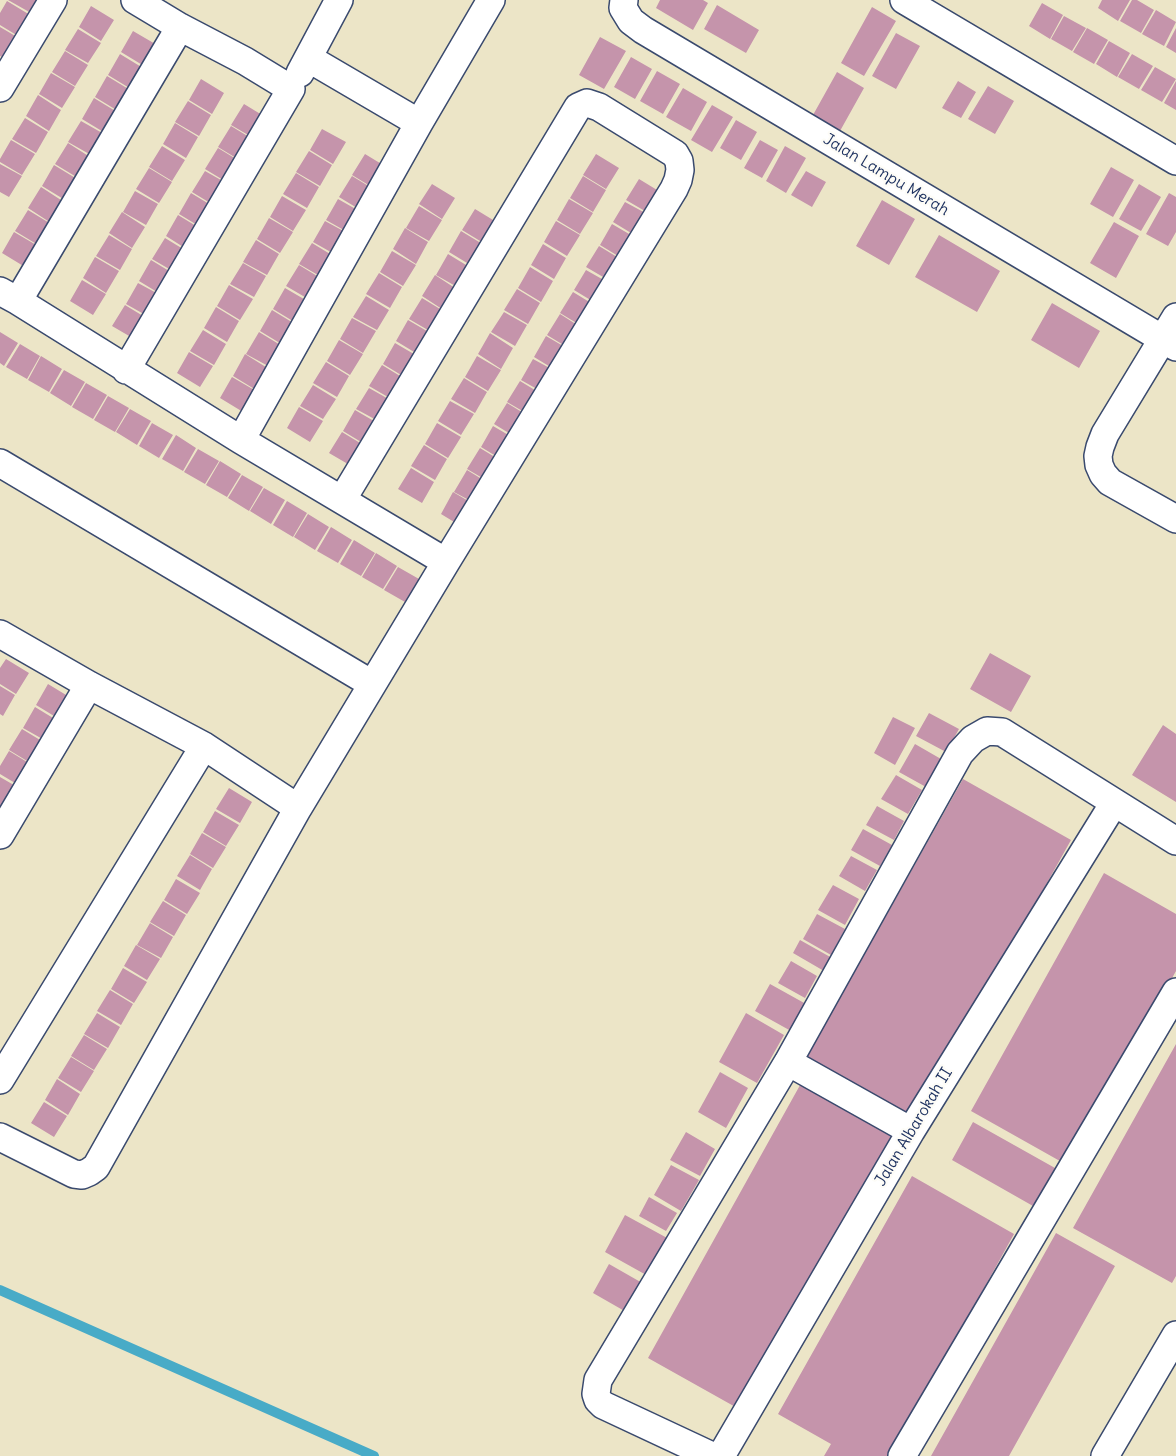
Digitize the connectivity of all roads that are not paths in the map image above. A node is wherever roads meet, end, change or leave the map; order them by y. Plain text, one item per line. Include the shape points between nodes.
1 (53, 0) edge
2 (135, 0) edge
3 (339, 0) edge
4 (491, 0) edge
5 (624, 0) edge
6 (904, 0) edge
7 (180, 27) junction
8 (308, 58) junction
9 (0, 88) edge
10 (291, 89) junction
11 (419, 123) junction
12 (1176, 161) edge
13 (9, 296) edge
14 (1176, 317) edge
15 (1169, 344) edge
16 (126, 370) junction
17 (241, 440) junction
18 (0, 464) edge
19 (342, 500) junction
20 (1176, 519) edge
21 (446, 562) junction
22 (0, 634) edge
23 (372, 684) junction
24 (88, 685) junction
25 (204, 746) junction
26 (1114, 803) junction
27 (297, 808) junction
28 (0, 835) edge
29 (1176, 841) edge
30 (1176, 992) edge
31 (788, 1062) junction
32 (0, 1080) edge
33 (911, 1131) junction
34 (0, 1137) edge
35 (1176, 1335) edge
36 (712, 1456) edge
37 (721, 1456) edge
38 (902, 1456) edge
39 (1105, 1456) edge

1 - 9 street
2 - 7 street
3 - 8 street
4 - 11 street
5 - 15 street, Jalan Lampu Merah via 623,8 630,21 643,30
6 - 12 street
7 - 10 street
7 - 13 street
8 - 10 street
8 - 11 street
10 - 16 street
11 - 17 street
13 - 16 street
14 - 15 street
15 - 20 street via 1105,434 1099,465 1110,482
16 - 17 street
17 - 19 street
18 - 23 street
19 - 21 street
19 - 21 street via 573,114 587,103 599,107 675,154 679,161 678,180
21 - 23 street
22 - 24 street
23 - 27 street
24 - 25 street
24 - 28 street
25 - 27 street
25 - 32 street
26 - 29 street
26 - 31 street via 1002,732 987,731 973,739 960,753
26 - 33 street, Jalan Albarokah II
27 - 34 street via 96,1167 82,1175 74,1174
30 - 38 street
31 - 33 street
31 - 36 street via 596,1386 603,1405
33 - 37 street, Jalan Albarokah II
35 - 39 street

